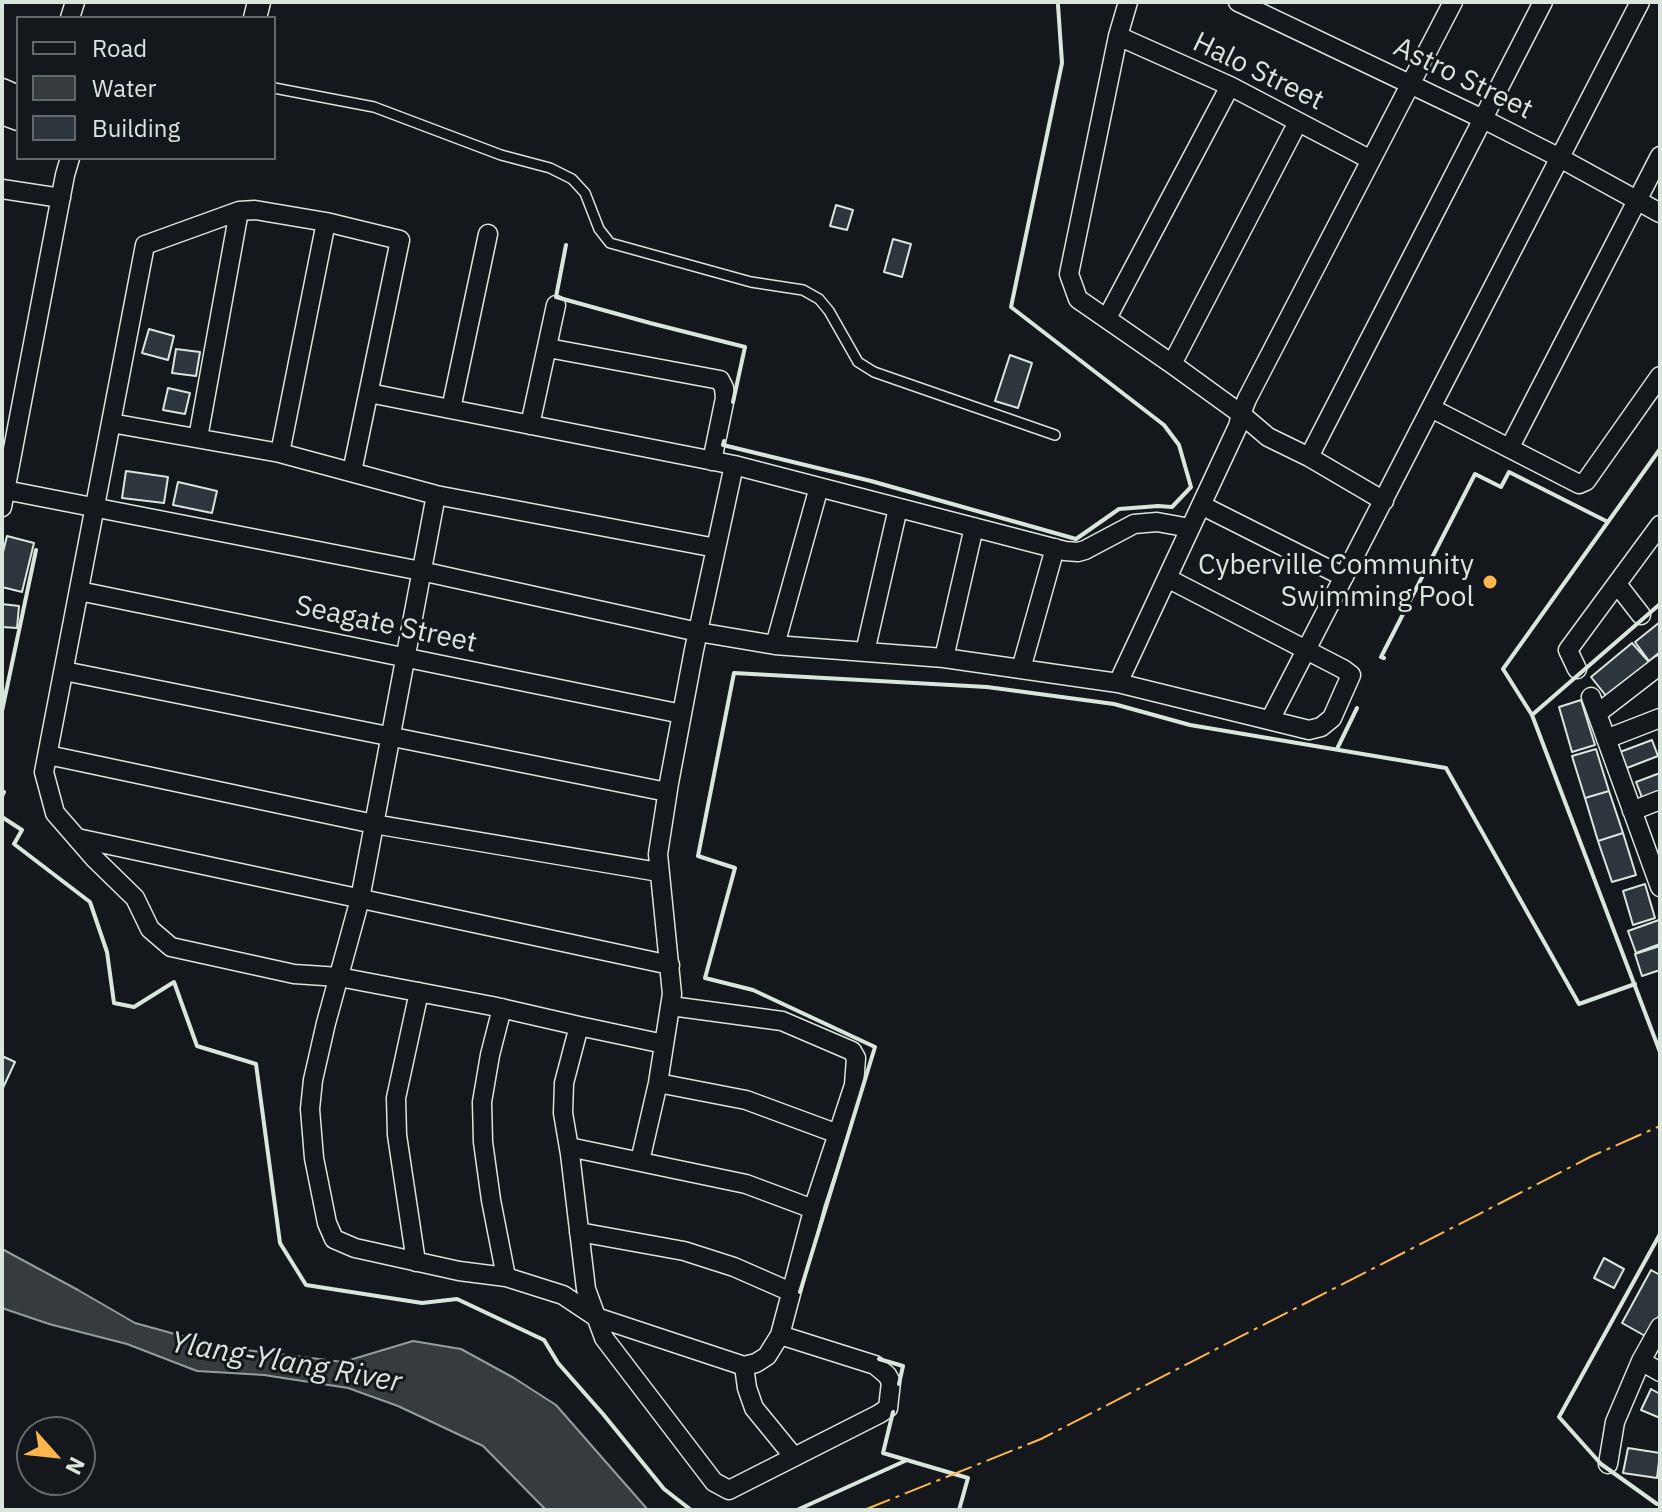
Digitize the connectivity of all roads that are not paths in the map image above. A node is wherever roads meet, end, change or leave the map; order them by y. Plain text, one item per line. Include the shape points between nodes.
1 (1128, 2) edge
2 (1238, 2) edge
3 (1543, 2) edge
4 (1640, 2) edge
5 (1449, 3) edge
6 (1118, 36) junction
7 (1411, 84) junction
8 (1230, 86) junction
9 (276, 88) edge
10 (1483, 119) junction
11 (1298, 122) junction
12 (1660, 156) edge
13 (1560, 158) junction
14 (70, 160) edge
15 (1371, 160) junction
16 (2, 189) edge
17 (61, 198) junction
18 (1637, 201) junction
19 (239, 211) junction
20 (1660, 213) edge
21 (326, 222) junction
22 (488, 234) dead end
23 (556, 305) dead end
24 (1107, 318) junction
25 (548, 348) junction
26 (1172, 364) junction
27 (1660, 376) edge
28 (369, 393) junction
29 (1431, 408) junction
30 (451, 409) junction
31 (1241, 414) junction
32 (111, 423) junction
33 (530, 425) junction
34 (1055, 435) dead end
35 (198, 438) junction
36 (1510, 447) junction
37 (280, 453) junction
38 (1309, 457) junction
39 (712, 461) junction
40 (734, 465) junction
41 (352, 472) junction
42 (819, 487) junction
43 (436, 495) junction
44 (4, 498) edge
45 (1384, 501) junction
46 (1201, 505) junction
47 (95, 507) junction
48 (898, 508) junction
49 (974, 527) junction
50 (1190, 528) junction
51 (1659, 529) edge
52 (716, 548) junction
53 (1055, 548) junction
54 (421, 571) junction
55 (1344, 577) junction
56 (1167, 578) junction
57 (1617, 584) junction
58 (79, 591) junction
59 (1641, 615) dead end
60 (698, 632) junction
61 (775, 645) junction
62 (1307, 650) junction
63 (865, 652) junction
64 (405, 657) junction
65 (944, 658) junction
66 (1660, 665) edge
67 (1021, 669) junction
68 (1577, 669) dead end
69 (64, 671) junction
70 (1118, 683) junction
71 (682, 714) junction
72 (1660, 718) edge
73 (1270, 720) junction
74 (390, 737) junction
75 (1606, 739) junction
76 (48, 755) junction
77 (667, 792) junction
78 (1660, 800) edge
79 (1632, 811) junction
80 (374, 824) junction
81 (77, 838) junction
82 (659, 872) junction
83 (1658, 875) edge
84 (360, 899) junction
85 (670, 965) junction
86 (339, 977) junction
87 (419, 992) junction
88 (671, 1006) junction
89 (502, 1008) junction
90 (579, 1026) junction
91 (664, 1044) junction
92 (658, 1083) junction
93 (838, 1134) junction
94 (569, 1147) junction
95 (640, 1161) junction
96 (813, 1209) junction
97 (579, 1232) junction
98 (416, 1262) junction
99 (506, 1277) junction
100 (791, 1292) junction
101 (596, 1317) junction
102 (1660, 1327) edge
103 (780, 1335) junction
104 (1641, 1361) junction
105 (744, 1366) junction
106 (1660, 1372) edge
107 (794, 1457) junction
108 (1608, 1464) dead end

1 - 6 street
2 - 7 street, Astro Street
3 - 10 street
4 - 13 street
5 - 7 street
6 - 8 street, Halo Street
6 - 24 street via 1069,274 1078,299
7 - 10 street, Astro Street
7 - 15 street
8 - 11 street, Halo Street
8 - 24 street
9 - 34 lane via 374,107 550,168 585,193 610,243 751,282 803,290 819,299 858,362 874,372
10 - 13 street, Astro Street
10 - 38 street
11 - 15 street, Halo Street
11 - 26 street
12 - 18 street
13 - 18 street, Astro Street
13 - 29 street
14 - 17 street
15 - 31 street
16 - 17 street
17 - 44 street
18 - 20 street, Astro Street
18 - 36 street
19 - 21 street
19 - 32 street via 145,245
19 - 35 street
21 - 28 street via 400,240
21 - 37 street
22 - 30 street
23 - 25 street
24 - 26 street
25 - 33 street
25 - 39 street via 720,380 725,398
26 - 31 street
27 - 36 street via 1586,481 1579,484
28 - 30 street
28 - 41 street
29 - 36 street
29 - 45 street
30 - 33 street
31 - 38 street via 1268,437
31 - 46 street
32 - 35 street
32 - 47 street
33 - 39 street
35 - 37 street
37 - 41 street
38 - 45 street
39 - 40 street
40 - 42 street
40 - 52 street
41 - 43 street
42 - 48 street
42 - 61 street
43 - 52 street
43 - 54 street
44 - 47 street
45 - 55 street
46 - 50 street
46 - 55 street
47 - 54 street
47 - 58 street
48 - 49 street
48 - 63 street
49 - 53 street
49 - 65 street
50 - 53 street via 1134,524 1085,550
50 - 56 street
51 - 57 street
52 - 60 street
53 - 67 street
54 - 60 street
54 - 64 street
55 - 62 street
56 - 62 street
56 - 70 street
57 - 59 street
57 - 68 street via 1568,650
58 - 64 street, Seagate Street
58 - 69 street
60 - 61 street
60 - 71 street
61 - 63 street
62 - 73 street
62 - 73 street via 1351,675 1332,718 1309,730
63 - 65 street
64 - 71 street, Seagate Street
64 - 74 street
65 - 67 street
66 - 75 street via 1594,705
67 - 70 street
69 - 74 street
69 - 76 street
70 - 73 street
71 - 77 street
72 - 75 street
74 - 77 street
74 - 80 street
75 - 79 street
76 - 80 street
76 - 81 street via 44,772 55,813
77 - 82 street
78 - 79 street
79 - 83 street
80 - 82 street
80 - 84 street
81 - 84 street
81 - 86 street via 135,898 150,929 171,947 294,974
82 - 85 street
84 - 85 street
84 - 86 street
85 - 88 street
86 - 87 street
86 - 98 street via 310,1109 327,1223 334,1239 344,1244
87 - 89 street
87 - 98 street via 396,1098
88 - 91 street
88 - 93 street via 782,1021 852,1051 854,1085
89 - 90 street
89 - 99 street via 482,1102 483,1142
90 - 91 street
90 - 94 street via 564,1083
91 - 92 street
92 - 93 street via 746,1100
92 - 95 street
93 - 96 street
94 - 95 street
94 - 97 street
95 - 96 street via 746,1184
96 - 100 street
97 - 100 street via 684,1251
97 - 101 street via 586,1289
98 - 99 street
99 - 101 street via 563,1295
100 - 103 street
101 - 105 street
101 - 107 street via 604,1338 714,1482 729,1490
102 - 104 street
103 - 105 street via 767,1356
103 - 107 street via 875,1365 891,1382 888,1408
104 - 106 street
104 - 108 street via 1615,1422
105 - 107 street via 754,1408

